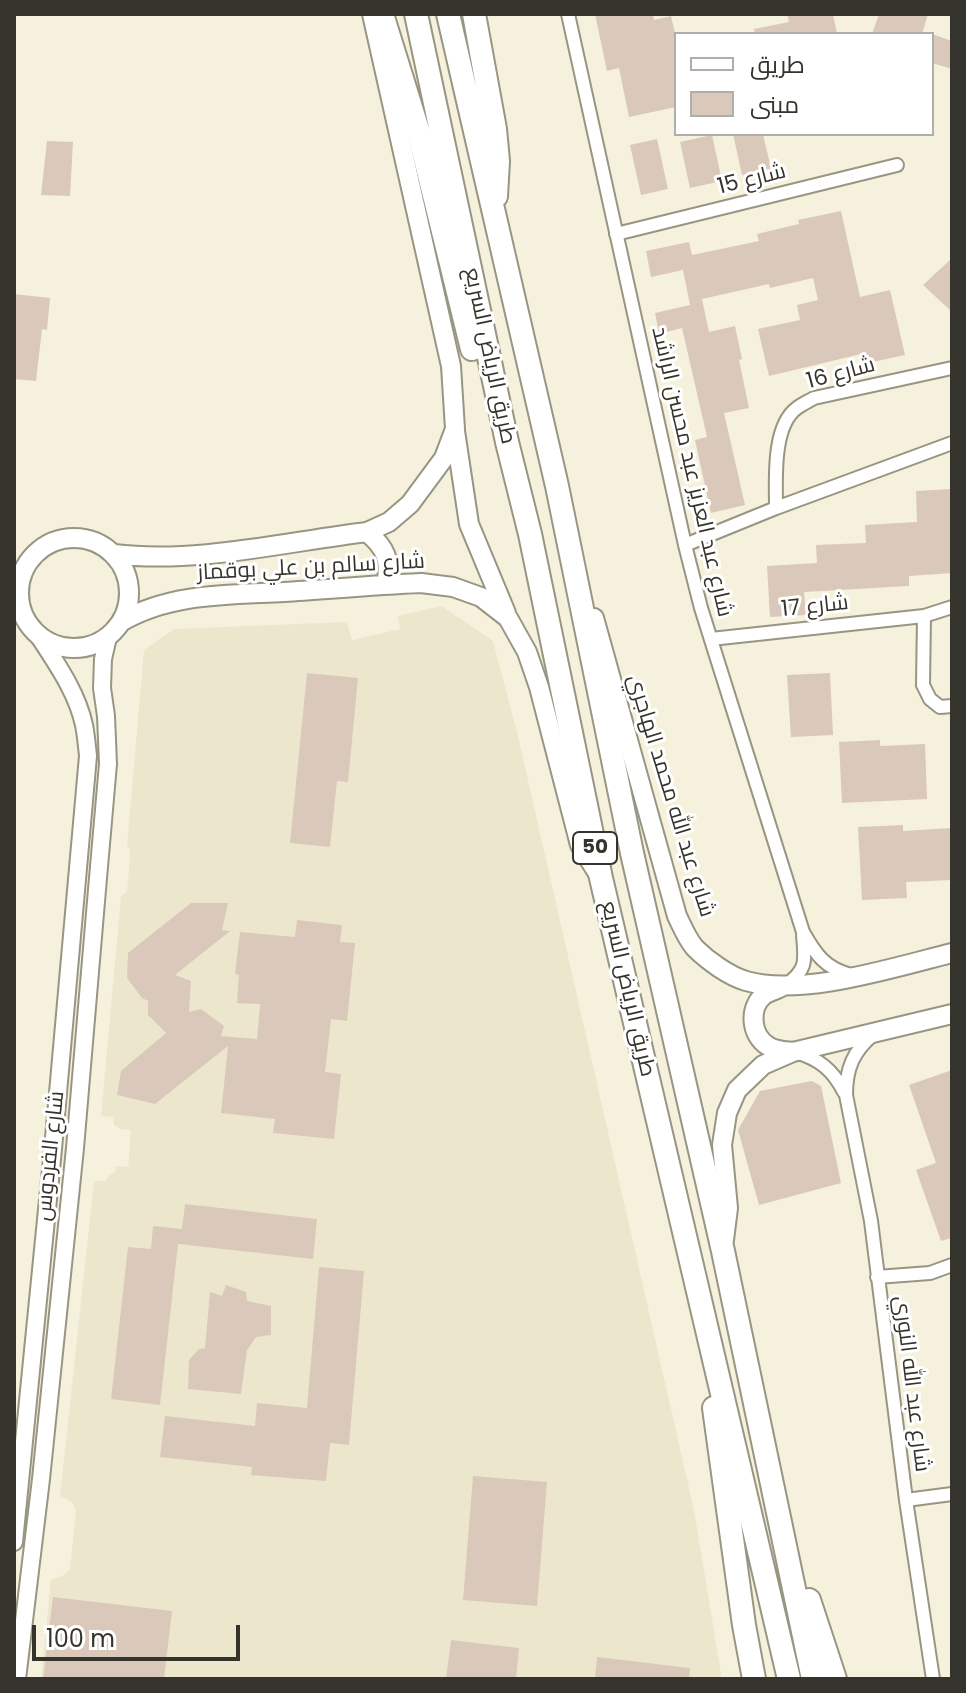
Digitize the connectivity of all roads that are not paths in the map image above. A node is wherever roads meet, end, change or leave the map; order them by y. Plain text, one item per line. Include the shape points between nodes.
1 (372, 14) edge
2 (382, 14) edge
3 (416, 14) edge
4 (448, 14) edge
5 (474, 14) edge
6 (568, 14) edge
7 (897, 165) dead end
8 (493, 217) junction
9 (616, 234) junction
10 (952, 368) edge
11 (455, 429) junction
12 (507, 442) junction
13 (952, 443) edge
14 (557, 486) junction
15 (776, 508) junction
16 (367, 532) junction
17 (685, 545) junction
18 (41, 549) junction
19 (14, 554) edge
20 (114, 554) junction
21 (386, 585) junction
22 (952, 607) edge
23 (924, 616) junction
24 (508, 618) junction
25 (121, 622) junction
26 (26, 624) edge
27 (108, 637) junction
28 (711, 639) junction
29 (952, 706) edge
30 (601, 878) junction
31 (803, 932) junction
32 (952, 953) edge
33 (854, 976) junction
34 (784, 986) junction
35 (952, 1014) edge
36 (875, 1033) junction
37 (793, 1052) junction
38 (846, 1095) junction
39 (723, 1251) junction
40 (952, 1265) edge
41 (877, 1277) junction
42 (702, 1303) junction
43 (952, 1494) edge
44 (775, 1497) junction
45 (906, 1500) junction
46 (14, 1542) edge
47 (17, 1679) edge
48 (754, 1679) edge
49 (789, 1679) edge
50 (813, 1679) edge
51 (835, 1679) edge
52 (933, 1679) edge

1 - 11 main road, شارع سالم بن علي بوقماز via 451,366
2 - 12 highway via 418,130 481,384
3 - 12 highway, طريق الرياض السريع / 50
4 - 8 highway, طريق الرياض السريع / 50
5 - 8 highway via 498,161
6 - 9 street, شارع عبد العزيز عبد محسن الراشد
7 - 9 street, شارع 15
8 - 14 highway, طريق الرياض السريع / 50
9 - 17 street, شارع عبد العزيز عبد محسن الراشد
10 - 15 street, شارع 16 via 814,398 794,409 781,430
11 - 16 main road, شارع سالم بن علي بوقماز via 444,458 410,504
11 - 24 main road via 469,524
12 - 30 highway, طريق الرياض السريع / 50
13 - 15 street
14 - 34 main road, شارع عبد الله محمد الهاجري via 677,916 693,946 720,968 742,980
14 - 39 highway, طريق الرياض السريع / 50 via 632,853
15 - 17 street
16 - 20 main road, شارع سالم بن علي بوقماز via 189,556
16 - 21 main road via 386,555
17 - 28 street, شارع عبد العزيز عبد محسن الراشد
18 - 19 main road
18 - 20 main road via 81,538
18 - 26 main road via 27,564 20,583
20 - 25 main road via 129,587
21 - 24 main road, شارع سالم بن علي بوقماز via 453,587 481,597
21 - 25 main road, شارع سالم بن علي بوقماز via 209,596 162,604
22 - 23 street, شارع 17
23 - 28 street, شارع 17
23 - 29 street via 923,685 940,707
24 - 30 main road, شارع سالم بن علي بوقماز via 539,687 580,845
25 - 27 main road
26 - 27 main road via 61,647 85,647
26 - 46 street, شارع الفردوس via 73,694 84,722 88,756
27 - 47 street, شارع الفردوس via 102,688 108,764 75,1148
28 - 31 street, شارع عبد العزيز عبد محسن الراشد
30 - 42 highway, طريق الرياض السريع / 50
31 - 33 street, شارع عبد العزيز عبد محسن الراشد via 822,960
31 - 34 street, شارع عبد العزيز عبد محسن الراشد via 804,966
32 - 33 main road, شارع عبد الله محمد الهاجري
33 - 34 main road, شارع عبد الله محمد الهاجري
34 - 37 main road via 763,996 753,1018 760,1040 769,1048
35 - 36 main road
36 - 37 main road
36 - 38 street, شارع عبد الله النوري via 851,1060
37 - 38 street, شارع عبد الله النوري via 826,1066
37 - 39 main road via 763,1065 737,1090 727,1113 722,1145 728,1208
38 - 41 street, شارع عبد الله النوري
39 - 44 highway, طريق الرياض السريع / 50
40 - 41 street via 930,1273
41 - 45 street, شارع عبد الله النوري
42 - 48 highway
42 - 49 highway, طريق الرياض السريع / 50
43 - 45 street
44 - 50 highway, طريق الرياض السريع / 50
44 - 51 highway
45 - 52 street, شارع عبد الله النوري

